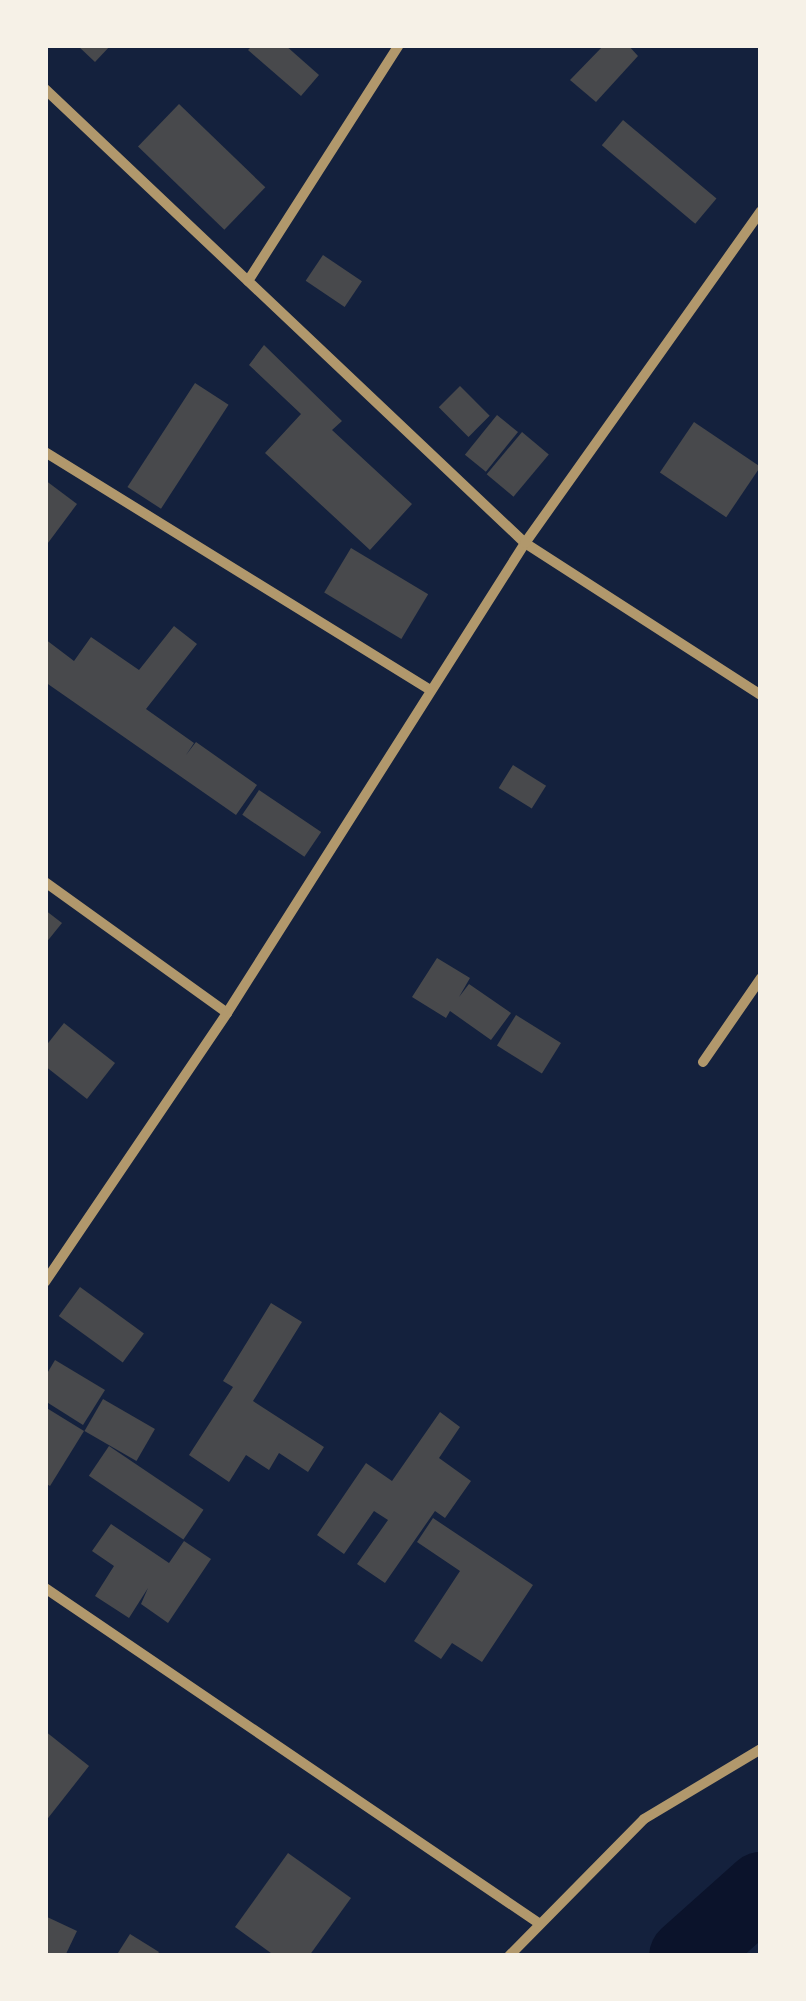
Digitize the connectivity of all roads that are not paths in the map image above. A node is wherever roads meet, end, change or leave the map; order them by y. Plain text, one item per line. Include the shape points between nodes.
1 (399, 45) edge
2 (45, 89) edge
3 (761, 211) edge
4 (248, 280) junction
5 (45, 452) edge
6 (525, 542) junction
7 (428, 690) junction
8 (761, 694) edge
9 (45, 882) edge
10 (761, 978) edge
11 (227, 1013) junction
12 (703, 1062) dead end
13 (45, 1282) edge
14 (45, 1588) edge
15 (761, 1750) edge
16 (536, 1922) junction
17 (510, 1956) edge

1 - 4 street
2 - 4 street
3 - 6 street
4 - 6 street
5 - 7 street
6 - 7 street
6 - 8 street
7 - 11 street
9 - 11 street
10 - 12 street
11 - 13 street
14 - 16 street
15 - 16 street via 644,1819
16 - 17 street

